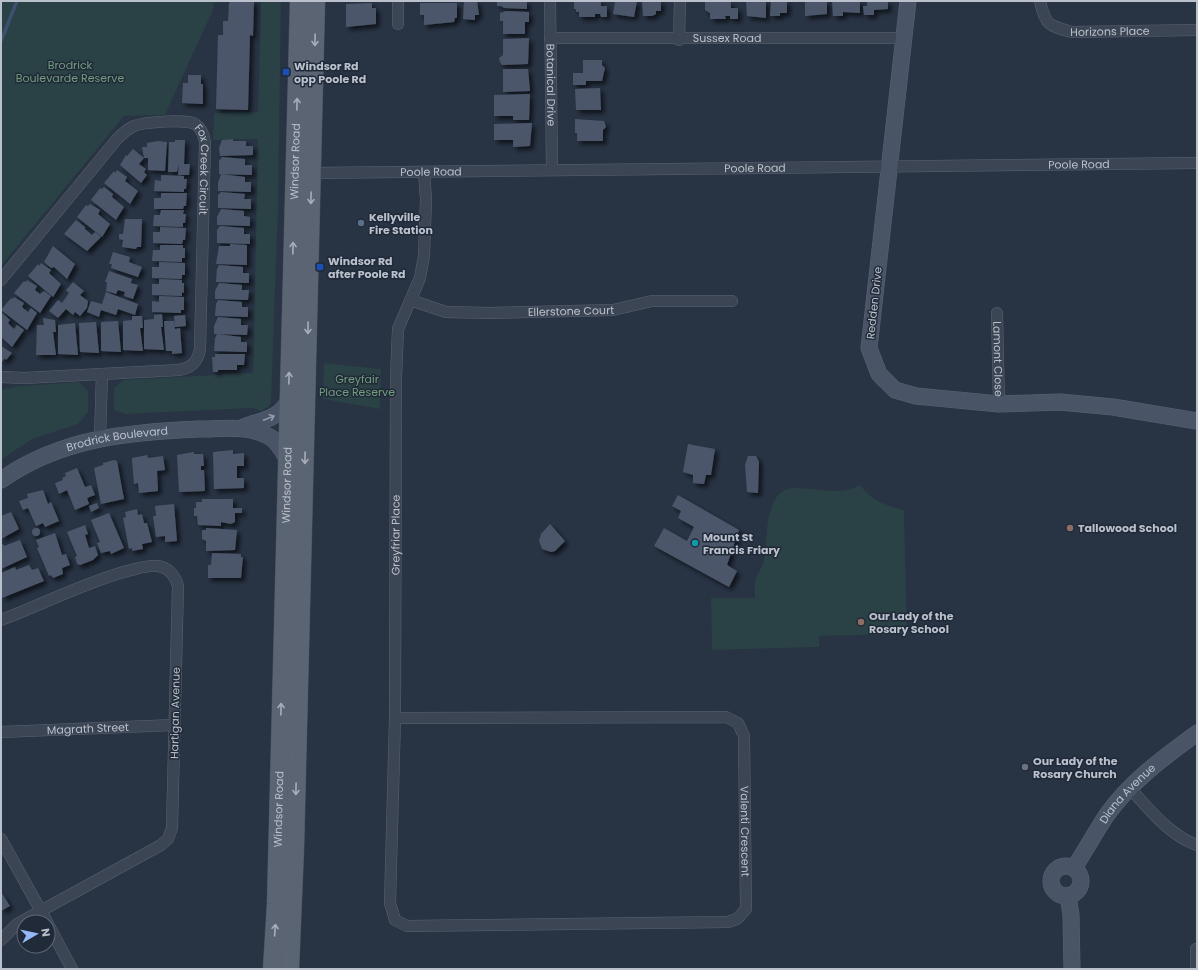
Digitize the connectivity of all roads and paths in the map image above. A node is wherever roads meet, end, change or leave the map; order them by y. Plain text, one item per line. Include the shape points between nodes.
1 (299, 1) edge
2 (316, 1) edge
3 (398, 1) edge
4 (550, 1) edge
5 (680, 1) edge
6 (908, 1) edge
7 (1040, 1) edge
8 (398, 24) dead end
9 (1197, 30) edge
10 (550, 38) junction
11 (903, 38) junction
12 (680, 40) junction
13 (1197, 163) edge
14 (889, 167) junction
15 (552, 169) junction
16 (424, 172) junction
17 (312, 173) junction
18 (1, 280) edge
19 (410, 300) junction
20 (732, 301) dead end
21 (996, 313) dead end
22 (102, 374) junction
23 (1, 377) edge
24 (289, 399) junction
25 (999, 404) junction
26 (1197, 421) edge
27 (241, 428) junction
28 (100, 438) junction
29 (287, 458) junction
30 (1, 480) edge
31 (1, 620) edge
32 (395, 718) junction
33 (174, 725) junction
34 (1, 732) edge
35 (1197, 733) edge
36 (1130, 788) junction
37 (1, 839) edge
38 (1197, 845) edge
39 (1074, 868) junction
40 (1068, 896) junction
41 (390, 903) joint
42 (41, 911) junction
43 (43, 914) edge
44 (56, 938) edge
45 (1, 940) edge
46 (1196, 949) dead end
47 (71, 966) edge
48 (272, 969) edge
49 (290, 969) edge
50 (1072, 969) edge
51 (1196, 969) edge

24 -> 1 main road, Windsor Road
2 -> 17 main road, Windsor Road
3 - 8 street
4 - 10 street, Botanical Drive
5 - 12 street
6 - 11 street, Redden Drive
7 - 9 street, Horizons Place via 1044,17 1053,27 1072,32
10 - 12 street, Sussex Road
10 - 15 street, Botanical Drive
11 - 12 street, Sussex Road
11 - 14 street, Redden Drive
13 - 14 street, Poole Road
14 - 15 street, Poole Road
14 - 25 street, Redden Drive via 869,348 879,374 895,390 916,396
15 - 16 street, Poole Road
16 - 17 street, Poole Road
16 - 19 street, Greyfriar Place via 424,256 420,278
17 -> 49 main road, Windsor Road
18 - 22 street, Fox Creek Circuit via 122,134 134,126 146,123 185,122 198,127 205,142 199,354 194,364 185,369
19 - 20 street, Ellerstone Court via 446,312 490,313 613,310 652,301
19 - 32 street, Greyfriar Place via 398,329 396,377
21 - 25 street, Lamont Close
22 - 23 street, Fox Creek Circuit
22 - 28 street
27 -> 24 street, Brodrick Boulevard via 278,414
24 - 29 main road, Windsor Road
25 - 26 street, Redden Drive via 1060,402
27 - 28 street, Brodrick Boulevard via 151,431
27 - 29 street, Brodrick Boulevard via 269,436
28 - 30 street, Brodrick Boulevard via 42,457
48 -> 29 main road, Windsor Road via 276,904
31 - 33 street, Hartigan Avenue via 117,574 152,566 169,571 178,586
32 - 41 street, Greyfriar Place
32 - 41 street, Valenti Crescent via 726,717 738,723 744,736 746,909 737,919 728,922 406,926 395,920
33 - 34 street, Magrath Street
33 - 42 street, Hartigan Avenue via 172,828 168,839
35 - 36 street, Diana Avenue via 1168,754
36 - 38 street via 1172,830 1189,843
36 - 39 street, Diana Avenue via 1106,816
37 - 42 street
39 - 40 street via 1080,877 1080,887
39 - 40 street via 1061,867 1052,877 1051,882 1055,891
40 - 50 street
42 - 43 street
42 - 45 street, Hartigan Avenue via 17,924
44 - 47 street
46 - 51 street

